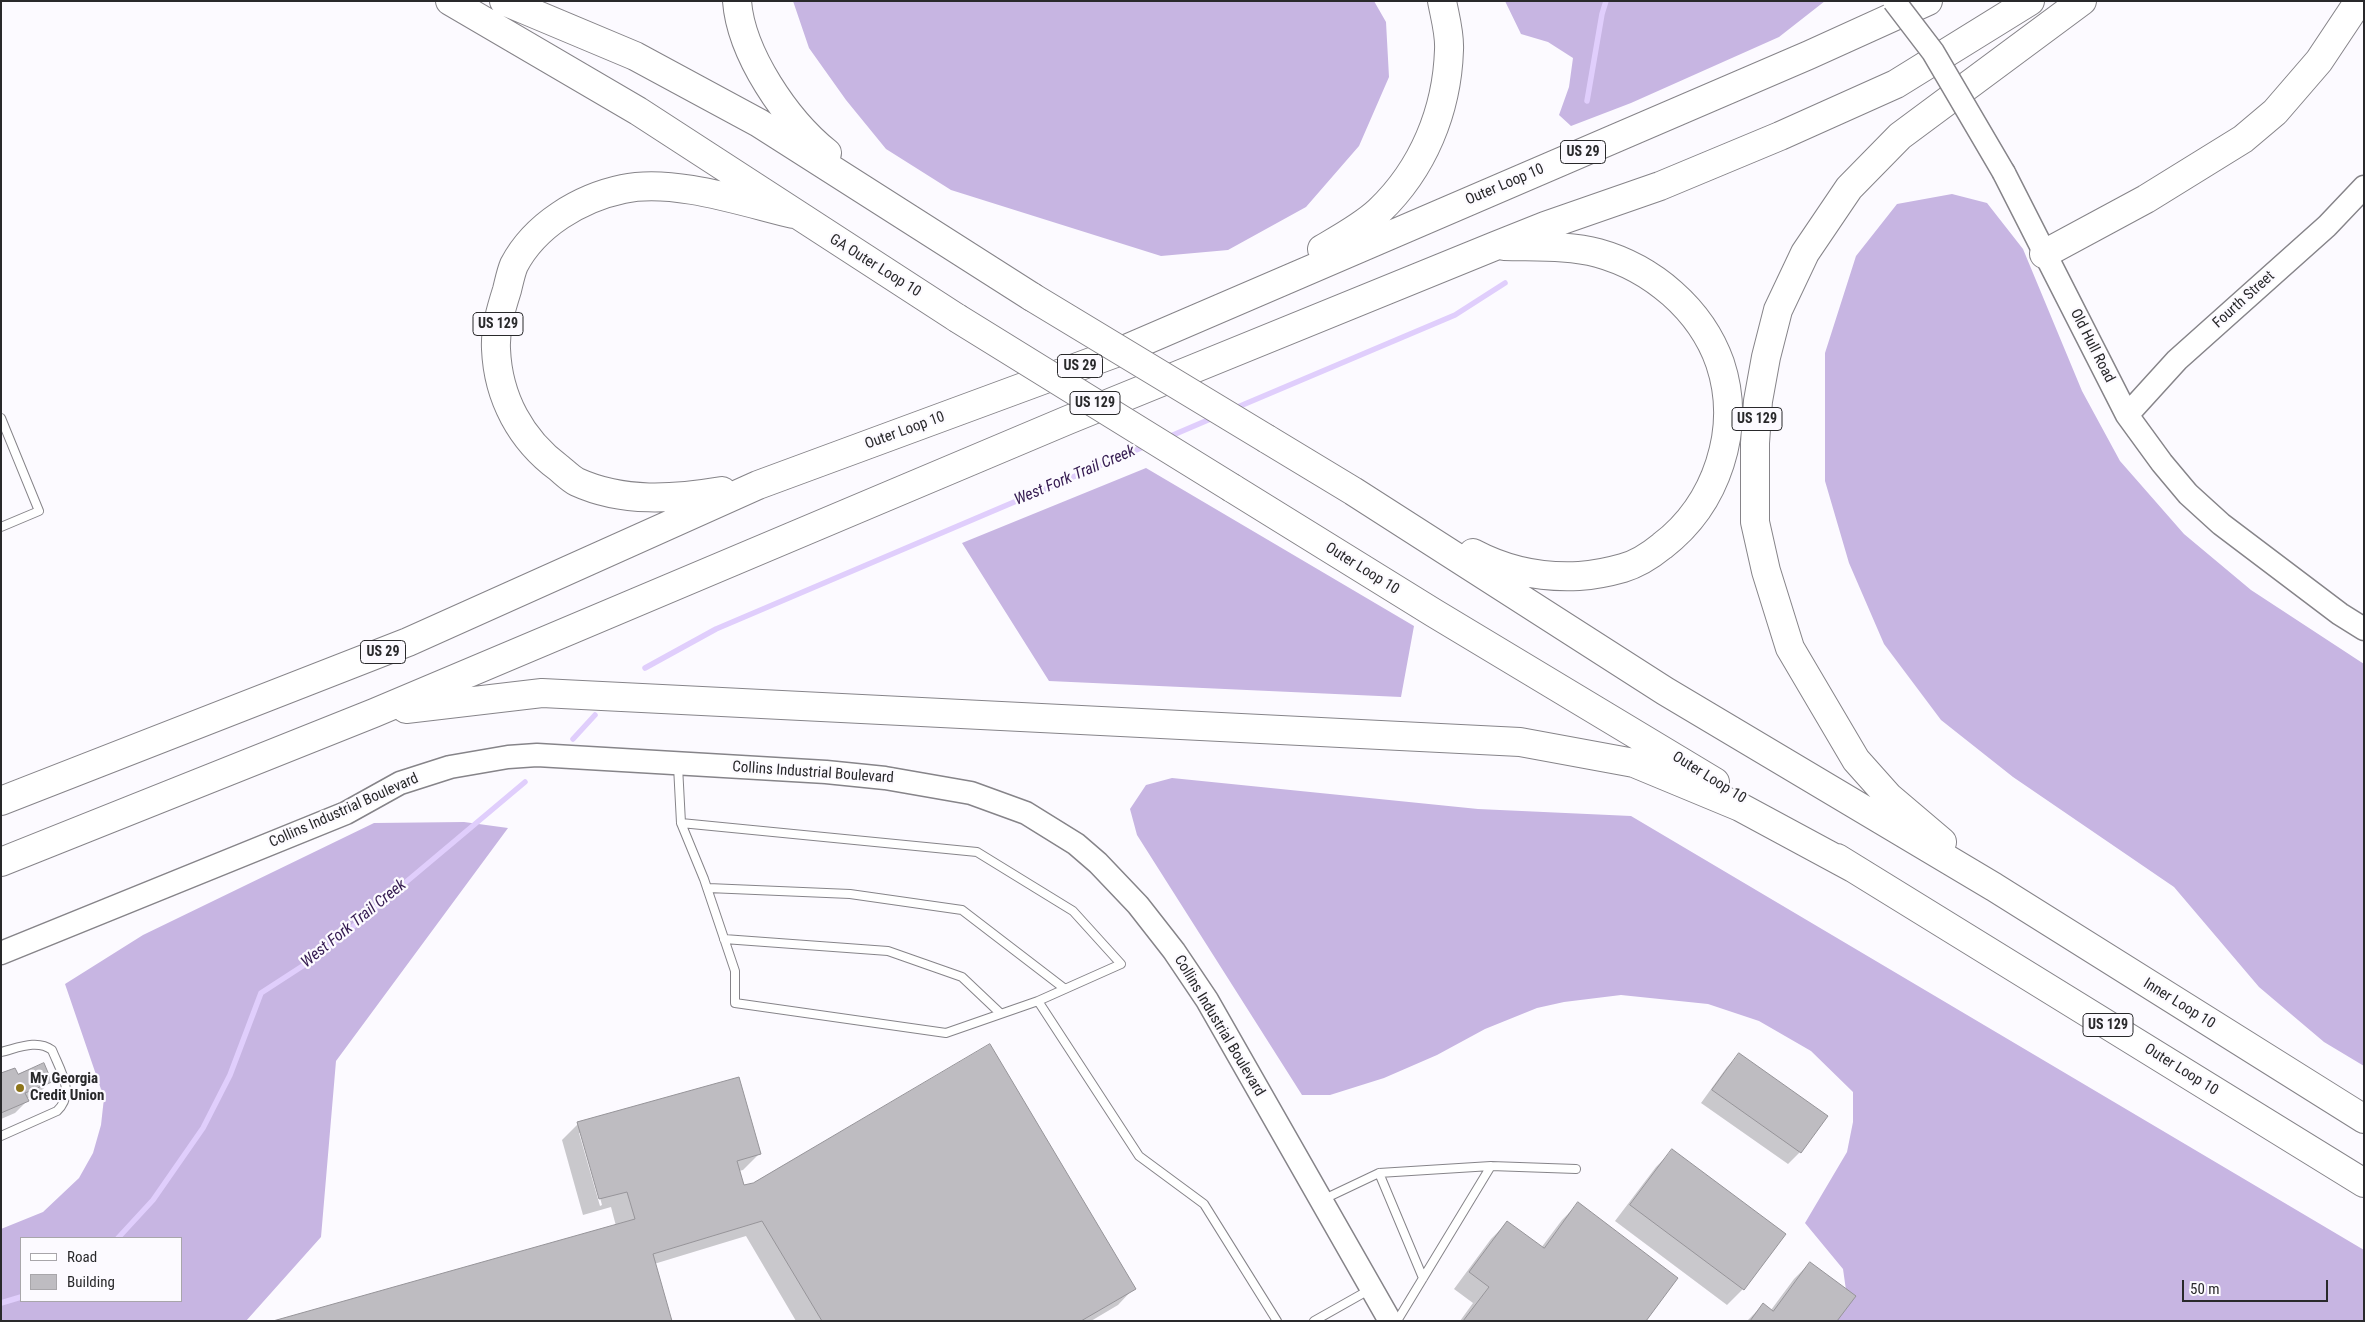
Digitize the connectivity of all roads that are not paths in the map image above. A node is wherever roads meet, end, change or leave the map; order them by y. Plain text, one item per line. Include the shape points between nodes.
1 (450, 1) edge
2 (504, 1) edge
3 (737, 1) edge
4 (1442, 1) edge
5 (1894, 1) edge
6 (1928, 1) edge
7 (2030, 1) edge
8 (2082, 1) edge
9 (2359, 1) edge
10 (2364, 187) edge
11 (793, 214) junction
12 (907, 216) junction
13 (1495, 246) junction
14 (2044, 254) junction
15 (1237, 300) junction
16 (957, 318) joint
17 (2128, 415) junction
18 (1, 418) edge
19 (758, 485) junction
20 (1353, 491) junction
21 (1, 527) edge
22 (2364, 629) edge
23 (374, 713) junction
24 (678, 764) junction
25 (1, 801) edge
26 (681, 823) junction
27 (1, 862) edge
28 (1853, 868) junction
29 (708, 888) junction
30 (1994, 888) junction
31 (724, 939) junction
32 (1, 953) edge
33 (1065, 989) junction
34 (1038, 1001) junction
35 (1000, 1013) junction
36 (1, 1052) edge
37 (2364, 1119) edge
38 (1, 1136) edge
39 (1491, 1166) junction
40 (1576, 1169) dead end
41 (1379, 1173) junction
42 (2364, 1183) edge
43 (1320, 1201) junction
44 (1423, 1278) junction
45 (1371, 1289) junction
46 (1277, 1321) edge
47 (1314, 1321) edge
48 (1390, 1321) edge
49 (1397, 1321) edge

1 - 11 highway, GA Outer Loop 10 via 638,111
2 - 12 highway via 634,56 759,122
3 - 12 highway via 738,19 746,43 790,114 815,143
4 - 15 highway via 1450,48 1442,104 1420,159 1401,188 1377,212 1342,237
5 - 14 street, Old Hull Road, bridge via 1933,52 2004,173
6 - 15 highway, Outer Loop 10 / US 29
7 - 13 highway via 1896,84 1660,186
8 - 30 highway, US 129 via 1900,136 1850,188 1805,253 1778,310 1758,401 1755,522 1766,571 1790,648 1856,760 1889,797
9 - 14 highway via 2319,61 2275,112 2243,139 2146,199
10 - 17 street, Fourth Street via 2327,226 2177,360
11 - 16 highway, GA Outer Loop 10 / US 129
11 - 19 highway, US 129 via 672,186 623,189 574,205 536,237 514,265 499,315 496,349 502,385 515,421 542,456 576,481 609,493 642,498 688,497
12 - 20 highway, bridge via 1032,297
13 - 20 highway via 1597,253 1637,269 1682,302 1709,338 1725,385 1727,433 1719,467 1708,492 1693,517 1650,555 1625,568 1558,577 1489,562
13 - 23 highway via 1059,424
14 - 17 street, Old Hull Road
15 - 19 highway, Outer Loop 10 / US 29 via 1121,351
16 - 28 highway, Outer Loop 10 / US 129, bridge via 1434,614 1634,732
17 - 22 street, Old Hull Road via 2162,463 2194,500 2259,553
18 - 21 lane via 38,511
19 - 25 highway, US 29 via 408,642
20 - 30 highway via 1665,691
23 - 27 highway
23 - 28 highway via 542,693 1520,742 1634,763 1740,807
24 - 26 lane
24 - 32 street, Collins Industrial Boulevard via 537,755 450,767 400,783 346,813
24 - 43 street, Collins Industrial Boulevard via 826,772 942,787 999,802 1060,832 1098,863 1138,905 1174,951 1207,1000
26 - 29 lane
26 - 33 lane via 977,852 1073,911 1121,964
28 - 42 highway, Outer Loop 10 / US 129
29 - 31 lane
29 - 33 lane via 850,894 962,910
30 - 37 highway, Inner Loop 10 / US 129
31 - 35 lane via 888,950 962,977
31 - 35 lane via 735,971 735,1003 946,1033
33 - 34 lane
34 - 35 lane
34 - 46 lane via 1139,1156 1204,1204
36 - 38 lane via 40,1043 47,1046 52,1050 67,1092 63,1105 57,1111
39 - 40 lane
39 - 41 lane
39 - 44 lane
41 - 43 lane
41 - 44 lane
43 - 45 street, Collins Industrial Boulevard
44 - 49 lane
45 - 47 lane
45 - 48 street, Collins Industrial Boulevard

